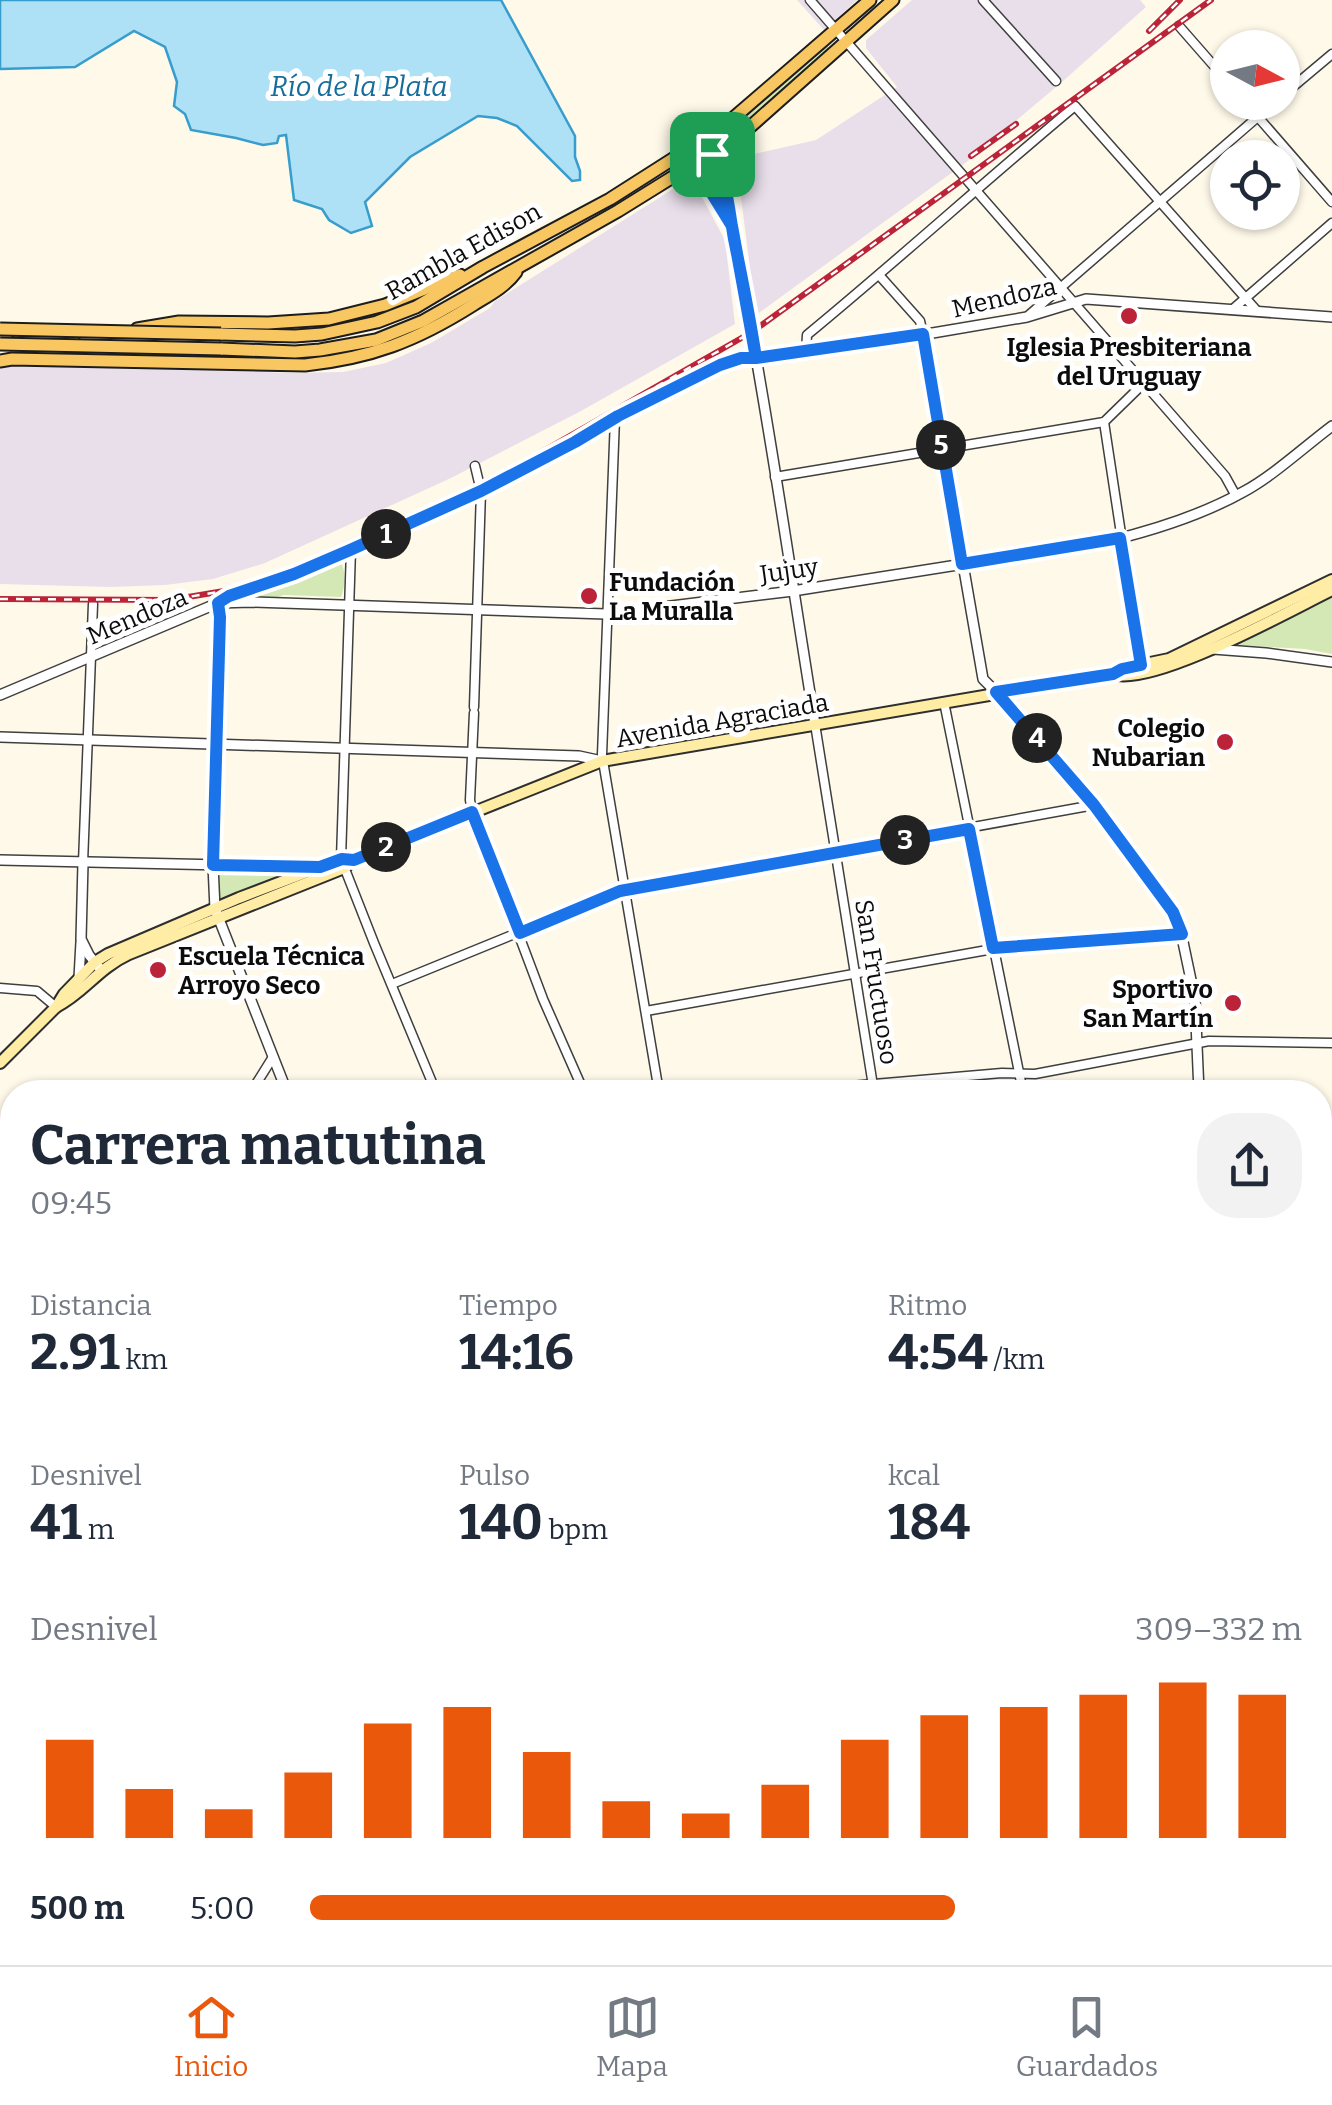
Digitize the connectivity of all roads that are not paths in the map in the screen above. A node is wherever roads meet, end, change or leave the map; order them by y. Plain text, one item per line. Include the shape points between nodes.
1 (810, 0) edge
2 (870, 0) edge
3 (893, 0) edge
4 (983, 0) edge
5 (1178, 26) dead end
6 (836, 30) junction
7 (846, 40) junction
8 (1332, 54) edge
9 (1210, 62) edge
10 (1056, 81) dead end
11 (1300, 81) edge
12 (1254, 120) edge
13 (1261, 120) edge
14 (702, 141) junction
15 (712, 154) junction
16 (695, 166) junction
17 (975, 189) junction
18 (1160, 201) junction
19 (1332, 202) edge
20 (1332, 223) edge
21 (732, 226) junction
22 (522, 264) junction
23 (483, 267) junction
24 (879, 275) junction
25 (1060, 286) junction
26 (1246, 298) junction
27 (1073, 301) junction
28 (1233, 309) junction
29 (1258, 312) junction
30 (1027, 317) junction
31 (1332, 317) edge
32 (0, 329) edge
33 (923, 334) junction
34 (0, 345) edge
35 (806, 352) junction
36 (756, 358) junction
37 (0, 361) edge
38 (1144, 383) junction
39 (615, 418) junction
40 (1104, 422) junction
41 (1332, 426) edge
42 (942, 450) junction
43 (475, 466) dead end
44 (776, 477) junction
45 (481, 491) junction
46 (1236, 496) junction
47 (1120, 538) junction
48 (350, 550) junction
49 (962, 564) junction
50 (1332, 580) edge
51 (793, 590) junction
52 (1332, 590) edge
53 (218, 603) junction
54 (92, 604) dead end
55 (349, 607) junction
56 (478, 610) junction
57 (606, 614) junction
58 (1210, 648) junction
59 (90, 658) junction
60 (1332, 662) edge
61 (1141, 665) junction
62 (1113, 674) junction
63 (996, 692) junction
64 (0, 695) edge
65 (944, 702) junction
66 (815, 724) junction
67 (0, 737) edge
68 (88, 740) junction
69 (216, 745) junction
70 (344, 749) junction
71 (472, 754) junction
72 (602, 761) junction
73 (1094, 805) junction
74 (472, 812) junction
75 (969, 829) junction
76 (836, 853) junction
77 (0, 860) edge
78 (83, 863) junction
79 (343, 863) junction
80 (213, 865) junction
81 (320, 867) junction
82 (625, 890) junction
83 (216, 914) junction
84 (520, 933) junction
85 (1182, 934) junction
86 (81, 939) junction
87 (993, 948) junction
88 (98, 966) junction
89 (855, 975) junction
90 (79, 978) junction
91 (392, 984) junction
92 (0, 988) edge
93 (56, 1008) junction
94 (646, 1012) junction
95 (1332, 1043) edge
96 (1196, 1044) junction
97 (273, 1057) junction
98 (0, 1063) edge
99 (1018, 1072) junction
100 (259, 1080) edge
101 (282, 1080) edge
102 (431, 1080) edge
103 (579, 1080) edge
104 (657, 1080) edge
105 (872, 1080) edge
106 (946, 1080) edge
107 (1020, 1080) edge
108 (1198, 1080) edge

1 - 6 street
2 - 6 main road, Rambla Edison
3 - 7 main road, Rambla Edison
4 - 10 street
5 - 9 street
6 - 7 street
6 - 14 main road, Rambla Edison
7 - 15 main road, Rambla Edison
7 - 17 street
8 - 11 street
12 - 18 street
13 - 19 street
14 - 15 street, San Fructuoso
14 - 23 main road, Rambla Edison
15 - 16 main road, Rambla Edison
15 - 21 street, San Fructuoso
16 - 21 street, San Fructuoso
16 - 22 main road, Rambla Edison
17 - 18 street via 1075,106
17 - 24 street
17 - 25 street
18 - 25 street
18 - 26 street
20 - 26 street
21 - 36 street, San Fructuoso
22 - 34 main road, Rambla Edison, bridge via 422,321 376,340 320,350
22 - 37 main road via 507,283 456,316 398,345 341,361
23 - 32 main road, Rambla Edison, bridge via 416,307 355,328 295,336
23 - 34 main road via 385,306 329,318 179,322
24 - 33 street via 920,321
24 - 35 street via 808,335
25 - 27 street
25 - 30 street
26 - 28 street
26 - 29 street
27 - 28 street, Mendoza
27 - 30 street, Mendoza
27 - 38 street
28 - 29 street, Mendoza
29 - 31 street, Mendoza
30 - 33 street, Mendoza
33 - 35 street, Mendoza
33 - 42 street
35 - 36 street, Mendoza
36 - 39 street, Mendoza via 720,365
36 - 44 street, San Fructuoso
38 - 40 street
38 - 46 street
39 - 45 street, Mendoza
39 - 57 street
40 - 42 street
40 - 47 street
41 - 46 street, Jujuy
42 - 44 street
42 - 49 street
43 - 45 street
44 - 51 street, San Fructuoso
45 - 48 street, Mendoza
45 - 56 street
46 - 47 street, Jujuy
47 - 49 street, Jujuy
47 - 61 street
48 - 53 street, Mendoza
48 - 55 street
49 - 51 street, Jujuy
49 - 63 street via 982,680
50 - 61 main road, Avenida Agraciada via 1169,659
51 - 57 street, Jujuy
51 - 66 street, San Fructuoso
52 - 58 main road, Avenida Agraciada
53 - 55 street, Jujuy
53 - 59 street, Mendoza
53 - 69 street
54 - 59 street
55 - 56 street, Jujuy
55 - 70 street
56 - 57 street, Jujuy
56 - 71 street
57 - 72 street
58 - 60 street
58 - 62 main road, Avenida Agraciada via 1162,670
59 - 64 street, Mendoza
59 - 68 street
61 - 62 main road, Avenida Agraciada
62 - 63 main road, Avenida Agraciada
63 - 65 main road, Avenida Agraciada
63 - 73 street
65 - 66 main road, Avenida Agraciada
65 - 75 street
66 - 72 main road, Avenida Agraciada
66 - 76 street, San Fructuoso
67 - 68 street
68 - 69 street
68 - 78 street
69 - 70 street
69 - 80 street
70 - 71 street
70 - 79 street
71 - 72 street
71 - 74 street
72 - 74 main road, Avenida Agraciada
72 - 82 street
73 - 75 street
73 - 85 street
74 - 79 main road, Avenida Agraciada
74 - 84 street
75 - 76 street
75 - 87 street
76 - 82 street
76 - 89 street, San Fructuoso
77 - 78 street
78 - 80 street
78 - 86 street
79 - 81 main road, Avenida Agraciada
79 - 83 main road, Avenida Agraciada
79 - 91 street
80 - 81 street
80 - 83 street
81 - 83 main road, Avenida Agraciada
82 - 84 street
82 - 94 street
83 - 88 main road, Avenida Agraciada
83 - 97 street
84 - 91 street
84 - 103 street
85 - 87 street
85 - 96 street
86 - 88 street
86 - 90 street
87 - 89 street
87 - 99 street
88 - 90 main road, Avenida Agraciada
88 - 93 main road, Avenida Agraciada
89 - 94 street
89 - 105 street, San Fructuoso
90 - 93 main road, Avenida Agraciada
91 - 102 street
92 - 93 street via 36,991
93 - 98 main road, Avenida Agraciada
94 - 104 street
95 - 96 street
96 - 99 street
96 - 108 street
97 - 100 street
97 - 101 street
99 - 106 street
99 - 107 street

